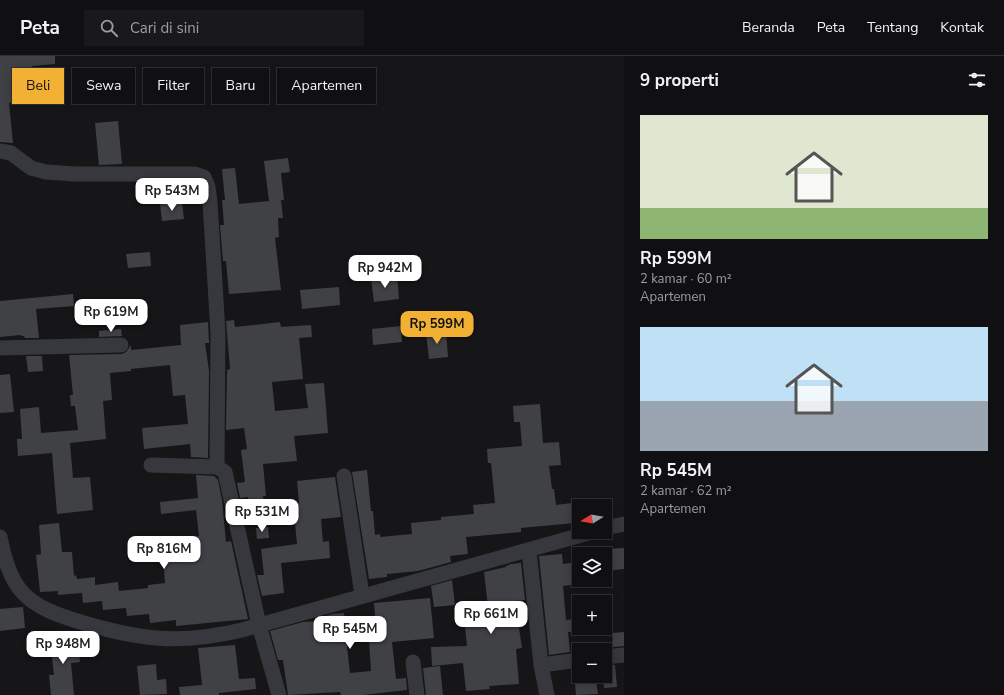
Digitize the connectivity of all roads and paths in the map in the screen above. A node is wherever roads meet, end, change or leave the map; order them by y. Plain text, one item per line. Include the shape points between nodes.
1 (0, 151) edge
2 (121, 345) dead end
3 (0, 348) edge
4 (151, 465) dead end
5 (217, 467) junction
6 (344, 476) dead end
7 (624, 524) edge
8 (612, 527) edge
9 (0, 537) edge
10 (572, 538) edge
11 (529, 550) junction
12 (362, 595) junction
13 (259, 625) junction
14 (624, 655) edge
15 (612, 656) edge
16 (572, 661) edge
17 (413, 662) dead end
18 (541, 665) junction
19 (278, 695) edge
20 (417, 695) edge
21 (547, 695) edge

1 - 5 street via 11,153 31,168 46,172 195,174 204,177 210,202 218,333
2 - 3 street
4 - 5 street
5 - 13 street via 224,470 227,475
6 - 12 street
7 - 8 street
9 - 13 street via 11,574 23,592 32,601 62,616 105,629 156,639 209,637
10 - 11 street
11 - 12 street
11 - 18 street
12 - 13 street
13 - 19 street
14 - 15 street
16 - 18 street
17 - 20 street
18 - 21 street

